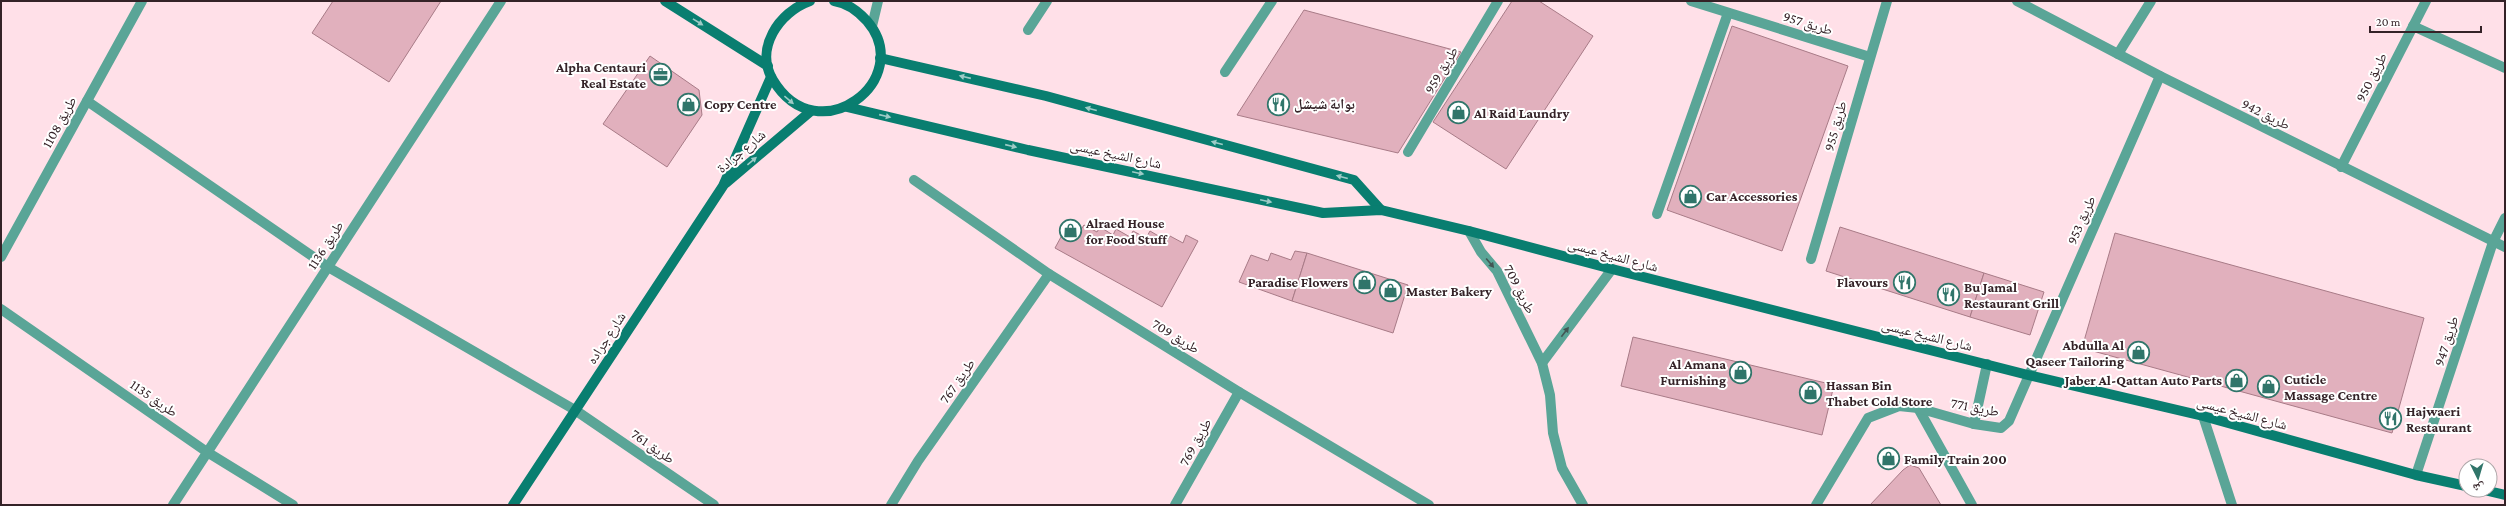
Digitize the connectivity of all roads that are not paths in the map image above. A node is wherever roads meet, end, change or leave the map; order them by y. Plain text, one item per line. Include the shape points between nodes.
1 (142, 1) edge
2 (501, 1) edge
3 (665, 1) edge
4 (810, 1) edge
5 (834, 1) edge
6 (878, 1) edge
7 (1047, 1) edge
8 (1272, 1) edge
9 (1498, 1) edge
10 (1691, 1) edge
11 (1887, 1) edge
12 (2017, 1) edge
13 (2151, 1) edge
14 (2426, 1) edge
15 (795, 3) edge
16 (1728, 13) junction
17 (872, 26) junction
18 (2413, 26) junction
19 (1028, 30) dead end
20 (2118, 54) junction
21 (1870, 57) junction
22 (880, 58) junction
23 (768, 66) junction
24 (2505, 68) edge
25 (1224, 72) dead end
26 (2160, 76) junction
27 (771, 77) junction
28 (87, 100) junction
29 (847, 107) junction
30 (811, 111) junction
31 (1408, 152) dead end
32 (2341, 167) junction
33 (914, 180) dead end
34 (723, 186) junction
35 (1381, 210) junction
36 (1657, 214) dead end
37 (2505, 218) edge
38 (1469, 231) junction
39 (2494, 242) junction
40 (2505, 247) edge
41 (1, 257) edge
42 (1811, 259) dead end
43 (328, 267) junction
44 (1612, 270) junction
45 (1049, 274) junction
46 (1, 308) edge
47 (1542, 363) junction
48 (1987, 364) junction
49 (2028, 375) junction
50 (1238, 392) junction
51 (1918, 408) junction
52 (575, 410) junction
53 (2204, 416) junction
54 (1974, 424) junction
55 (207, 452) junction
56 (2416, 475) junction
57 (2458, 484) edge
58 (173, 505) edge
59 (293, 505) edge
60 (513, 505) edge
61 (714, 505) edge
62 (890, 505) edge
63 (1175, 505) edge
64 (1429, 505) edge
65 (1582, 505) edge
66 (1816, 505) edge
67 (1972, 505) edge
68 (2232, 505) edge

1 - 28 street, طريق 1108
2 - 43 street, طريق 1136
3 -> 23 street
4 - 15 street
5 - 17 street via 842,2 859,12
6 - 17 street
7 - 19 street
8 - 25 street
9 - 31 street, طريق 959
10 - 16 street, طريق 957
11 - 21 street, طريق 955
12 - 20 street, طريق 942
13 - 20 street
14 - 18 street, طريق 950
15 - 23 street via 773,31 768,48
16 - 21 street, طريق 957
16 - 36 street
17 - 22 street via 878,41
18 - 24 street
18 - 32 street, طريق 950
20 - 26 street, طريق 942
21 - 42 street, طريق 955
22 - 29 street via 877,73 870,87
35 -> 22 street via 1354,180 1046,96
23 - 27 street
26 - 32 street, طريق 942
26 - 49 street, طريق 953
27 -> 30 street via 780,92 794,104
27 - 34 street, شارع جرادة
28 - 41 street, طريق 1108
28 - 43 street, طريق 761
29 - 30 street via 830,112
29 -> 35 street, شارع الشيخ عيسى via 1028,150 1323,213
34 -> 30 street, شارع جرادة
32 - 39 street, طريق 942
33 - 45 street, طريق 709
34 - 52 street, شارع جراده
35 - 38 street, شارع الشيخ عيسى
37 - 39 street, طريق 947
38 - 44 street, شارع الشيخ عيسى
38 -> 47 street, طريق 709 via 1481,252 1497,271
39 - 40 street, طريق 942
39 - 56 street, طريق 947
43 - 52 street, طريق 761
43 - 55 street, طريق 1136
47 -> 44 street
44 - 48 street, شارع الشيخ عيسى
45 - 50 street, طريق 709
45 - 62 street, طريق 767
46 - 55 street, طريق 1135
47 - 65 street, طريق 709 via 1550,395 1553,433 1562,468
48 - 49 street, شارع الشيخ عيسى
48 - 54 street
49 - 53 street, شارع الشيخ عيسى
49 - 54 street, طريق 771 via 2009,422 2001,428
50 - 63 street, طريق 769
50 - 64 street, طريق 709
51 - 54 street, طريق 771
51 - 66 street, طريق 771 via 1900,406 1868,418
51 - 67 street
52 - 60 street, شارع جراده
52 - 61 street, طريق 761
53 - 56 street, شارع الشيخ عيسى
53 - 68 street
55 - 58 street, طريق 1136
55 - 59 street, طريق 1135
56 - 57 street, شارع الشيخ عيسى

